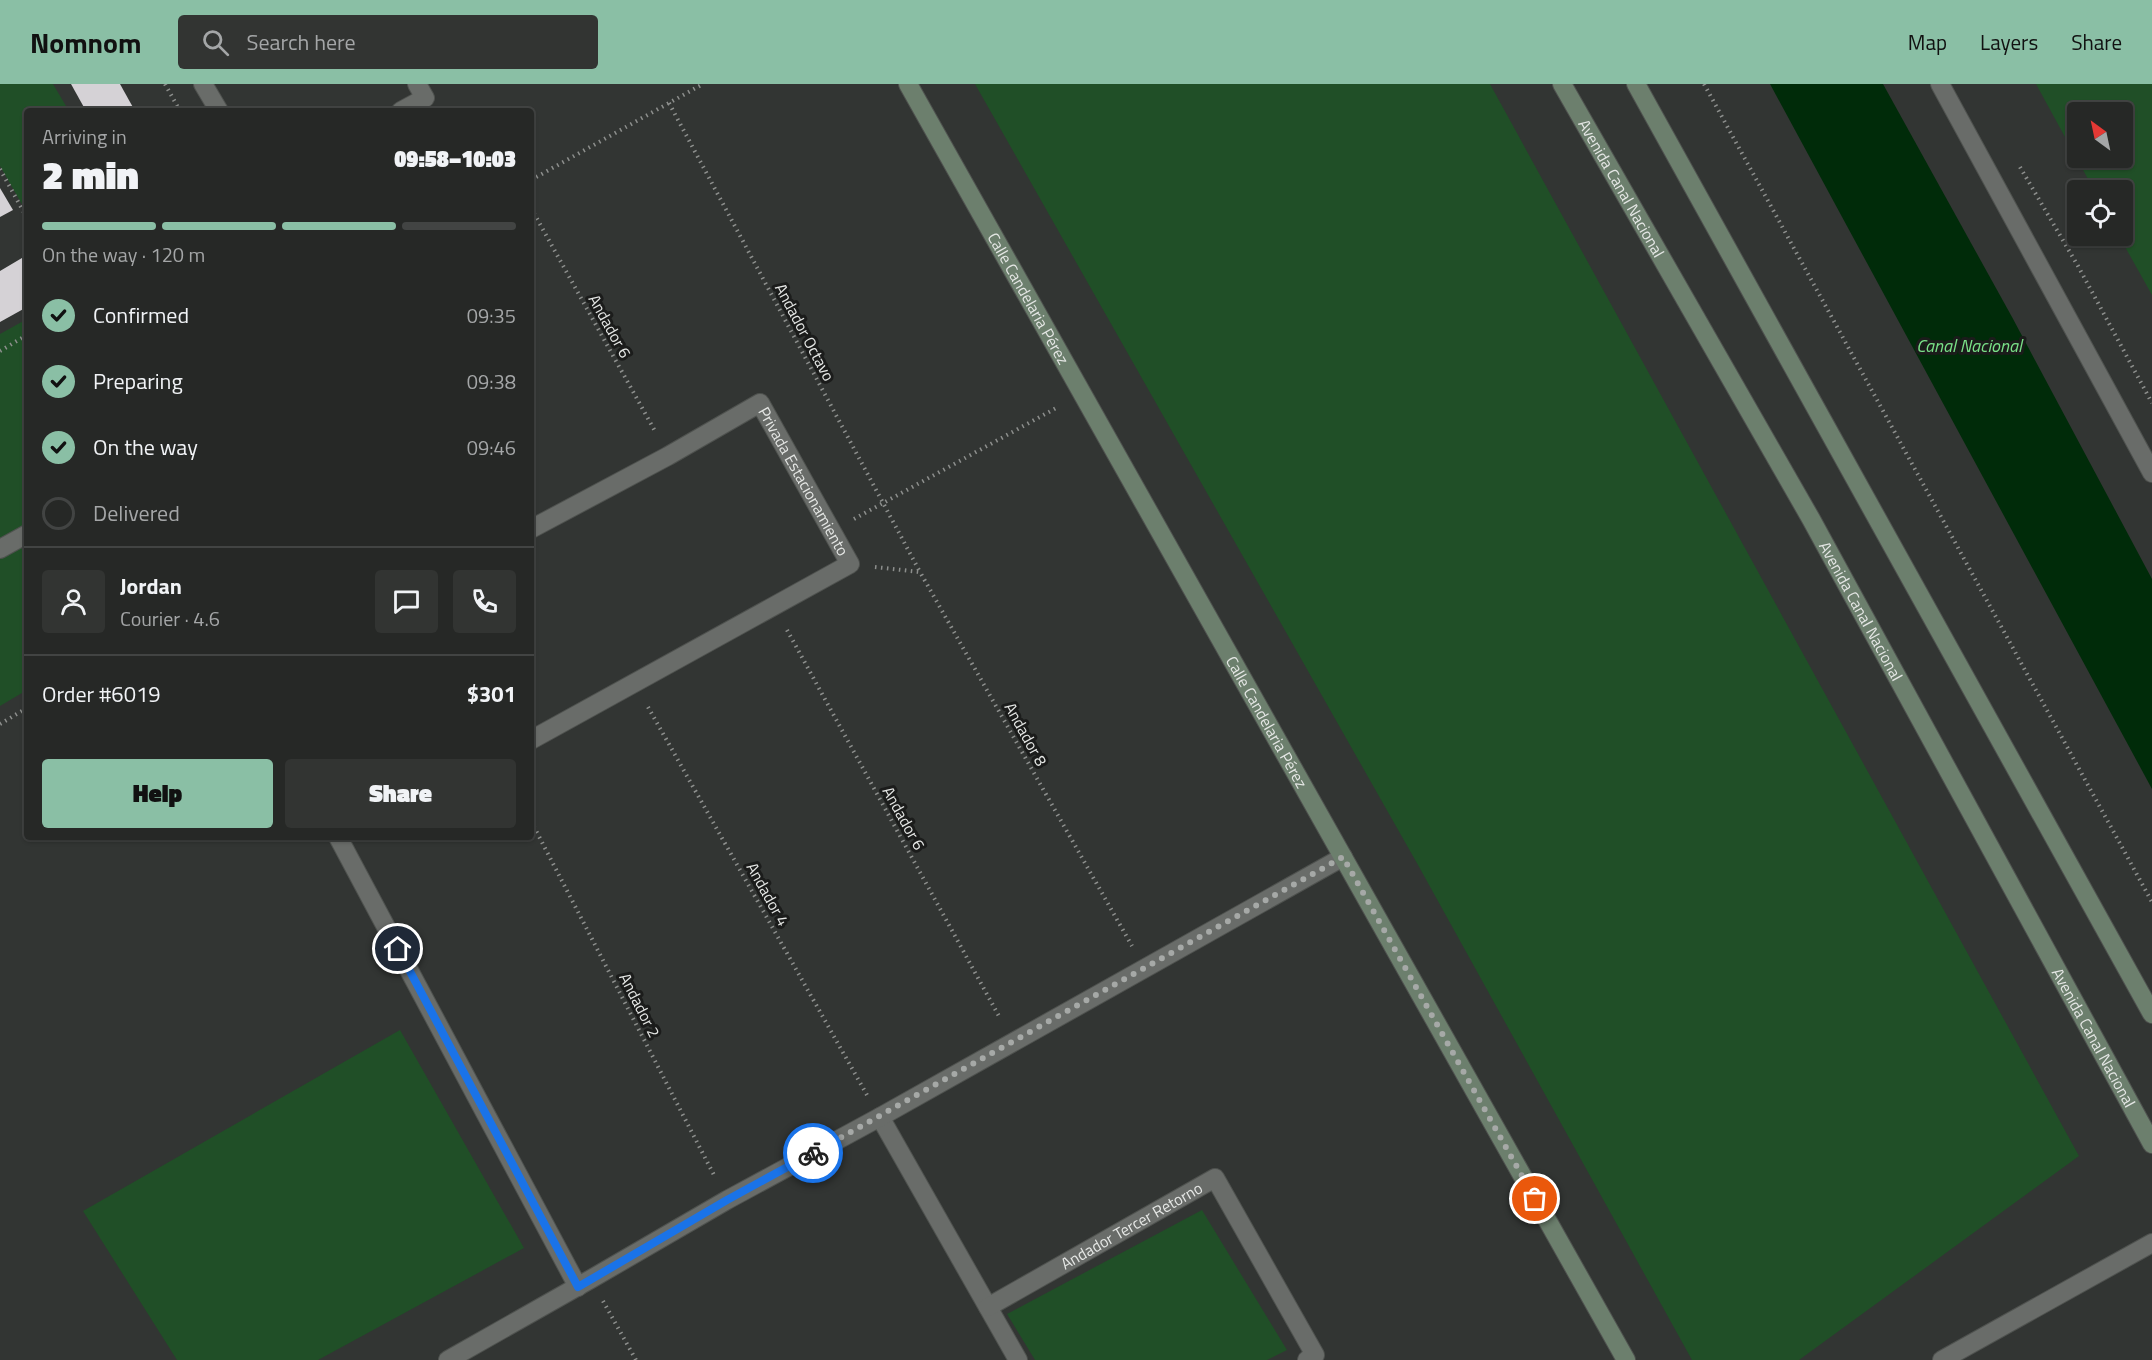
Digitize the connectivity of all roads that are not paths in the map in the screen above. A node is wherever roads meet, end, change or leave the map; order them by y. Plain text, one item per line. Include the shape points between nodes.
1 (203, 84) edge
2 (417, 84) edge
3 (908, 84) edge
4 (1562, 84) edge
5 (1636, 84) edge
6 (1940, 84) edge
7 (217, 108) edge
8 (407, 108) edge
9 (2152, 473) edge
10 (534, 528) edge
11 (24, 536) edge
12 (0, 549) edge
13 (534, 738) edge
14 (345, 840) edge
15 (1343, 857) junction
16 (2152, 1014) edge
17 (880, 1117) junction
18 (2152, 1144) edge
19 (2152, 1243) edge
20 (585, 1283) junction
21 (988, 1307) junction
22 (448, 1360) edge
23 (1018, 1360) edge
24 (1307, 1360) edge
25 (1626, 1360) edge
26 (1942, 1360) edge

1 - 7 street
2 - 8 street via 425,98
3 - 15 main road, Calle Candelaria Pérez
4 - 18 main road, Avenida Canal Nacional via 1811,519
5 - 16 main road
6 - 9 street
10 - 13 street, Privada Estacionamiento via 760,403 850,564
11 - 12 street
14 - 20 street
15 - 17 street
15 - 25 main road, Calle Candelaria Pérez
17 - 20 street
17 - 21 street
19 - 26 street
20 - 22 street
21 - 23 street
21 - 24 street, Andador Tercer Retorno via 1215,1178 1315,1355

